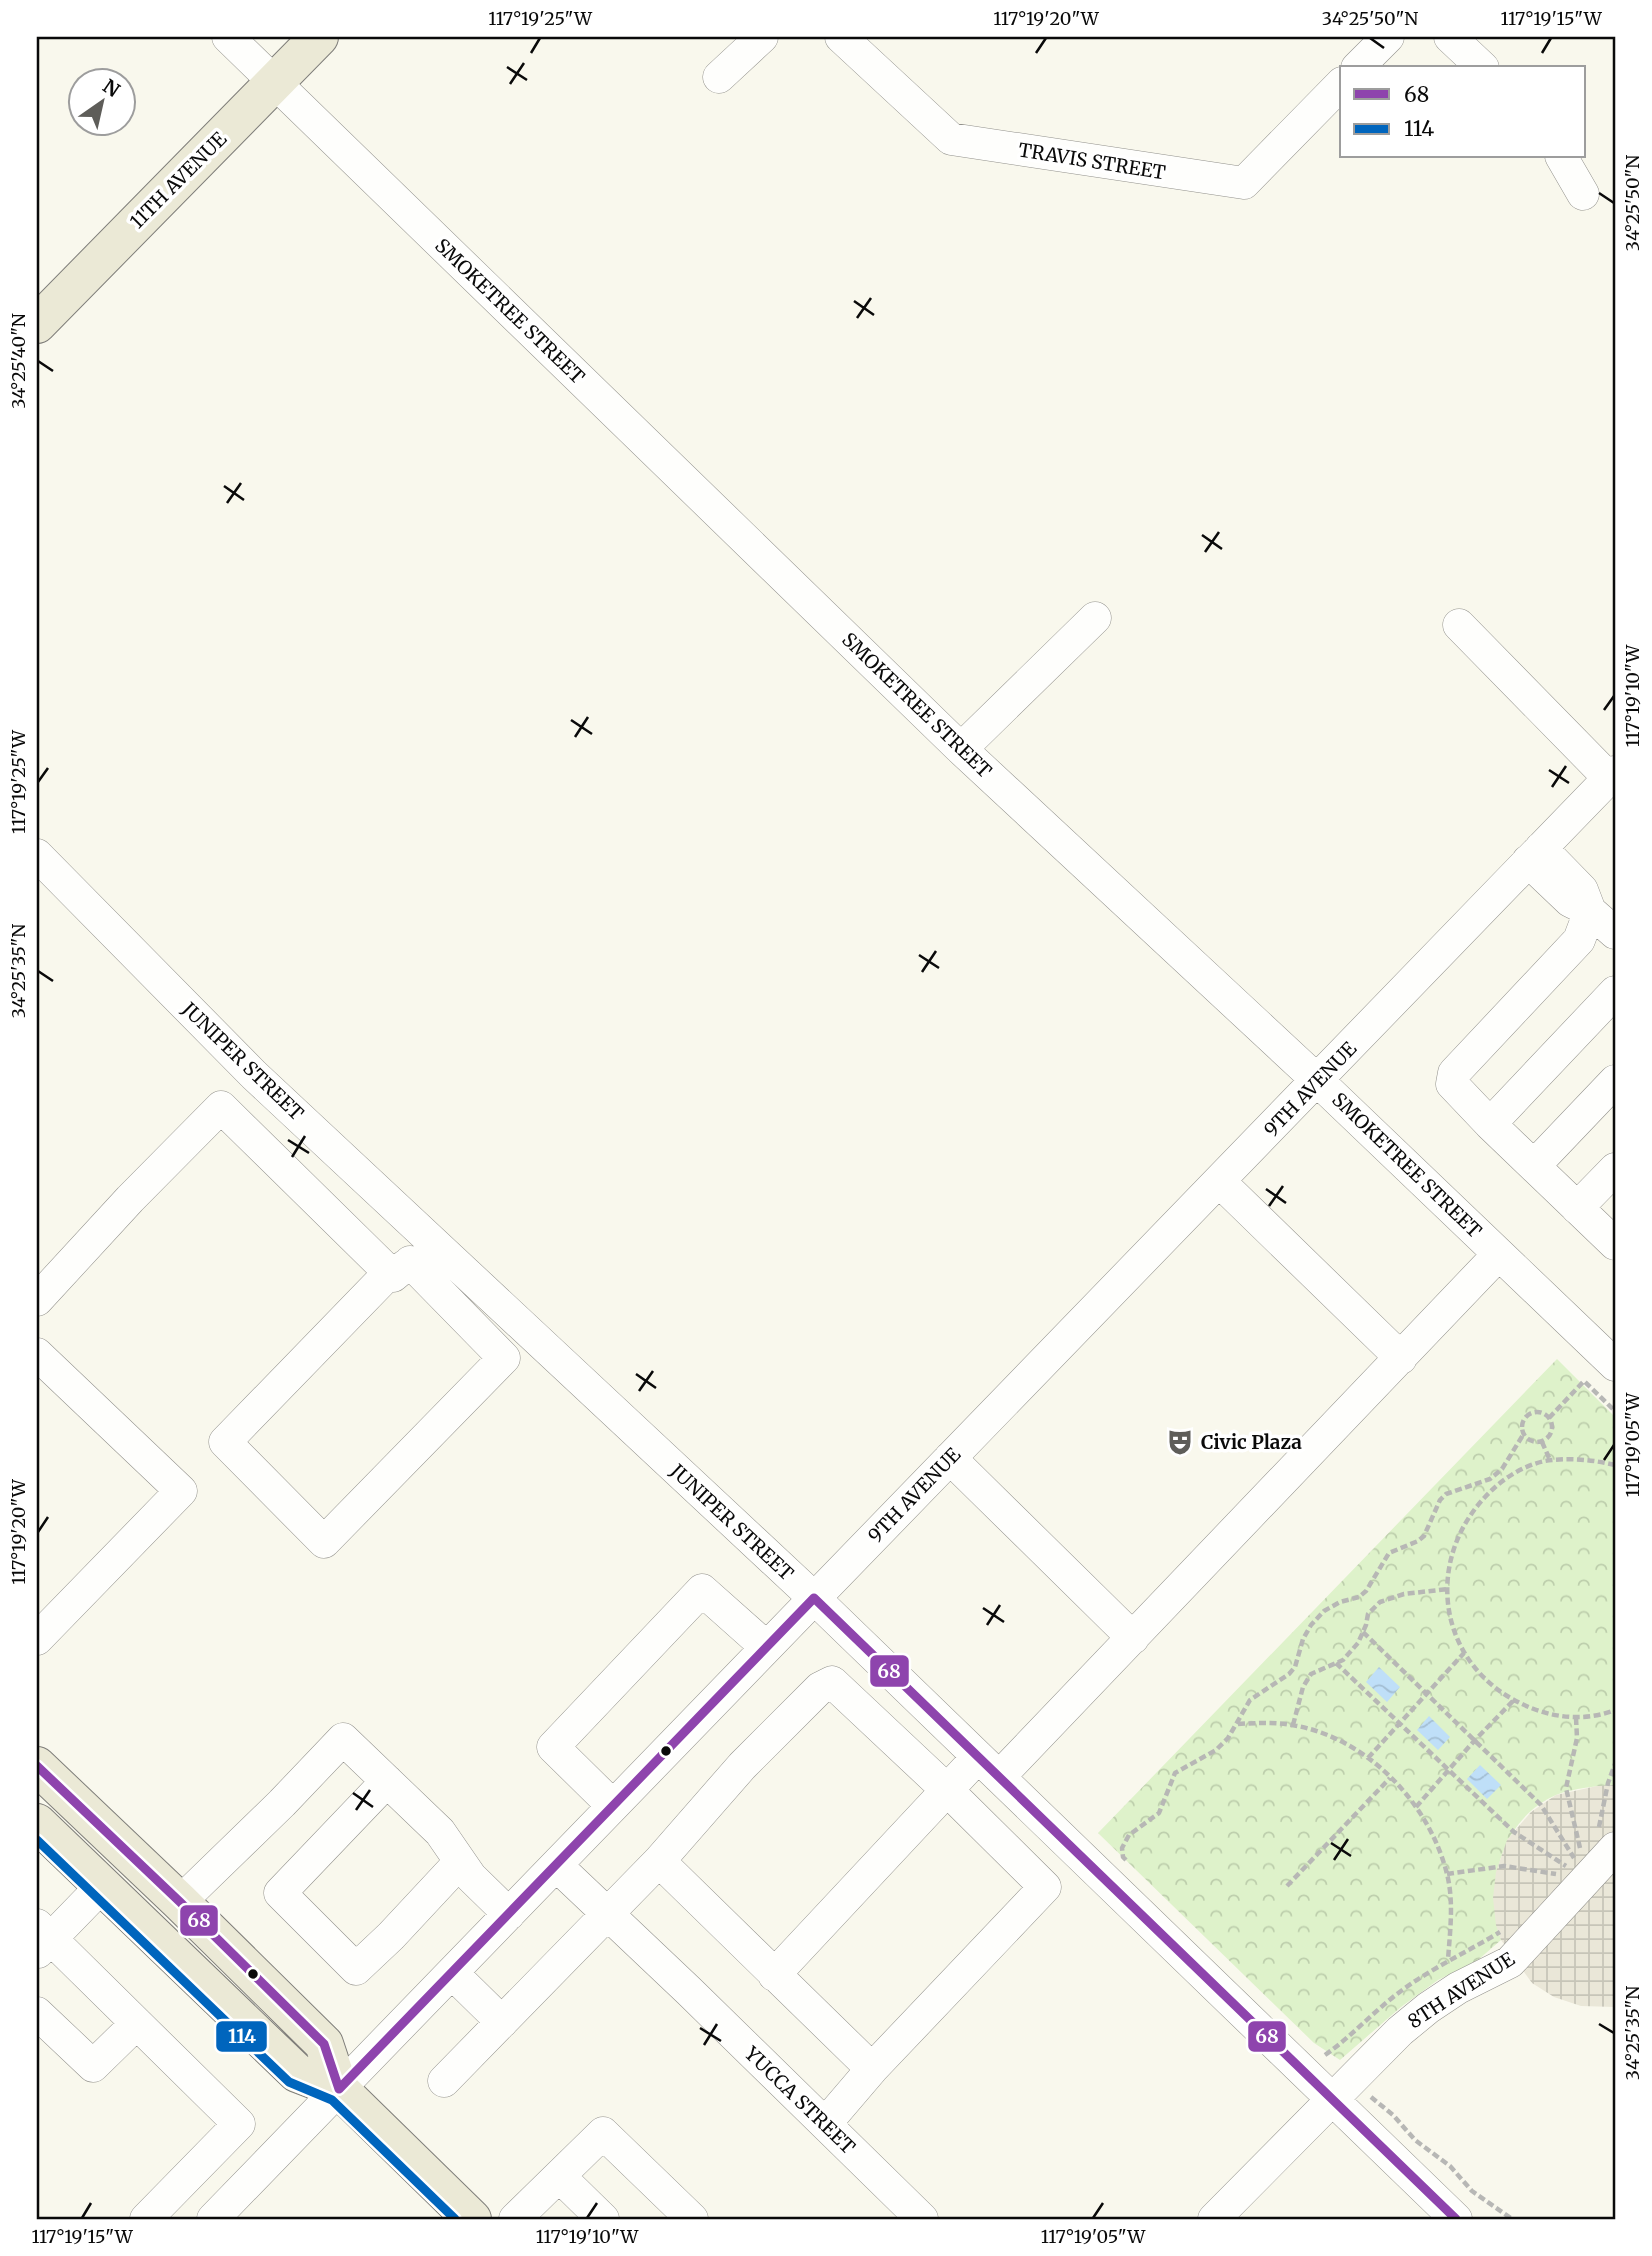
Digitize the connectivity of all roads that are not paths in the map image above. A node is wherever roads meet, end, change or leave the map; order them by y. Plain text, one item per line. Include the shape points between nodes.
1 (228, 37) edge
2 (319, 37) edge
3 (762, 37) edge
4 (841, 37) edge
5 (1388, 37) edge
6 (1450, 37) edge
7 (1359, 66) edge
8 (1481, 66) edge
9 (719, 77) dead end
10 (275, 82) junction
11 (1340, 85) edge
12 (1562, 158) edge
13 (1583, 194) dead end
14 (37, 324) edge
15 (1095, 618) dead end
16 (1459, 625) dead end
17 (961, 749) junction
18 (1612, 775) edge
19 (1535, 854) junction
20 (37, 855) edge
21 (1590, 911) junction
22 (1615, 933) edge
23 (1615, 992) edge
24 (254, 1075) junction
25 (1318, 1081) junction
26 (1615, 1082) edge
27 (221, 1107) junction
28 (1490, 1124) junction
29 (1534, 1166) junction
30 (1615, 1169) edge
31 (1220, 1182) junction
32 (1577, 1208) junction
33 (1615, 1244) edge
34 (1499, 1254) junction
35 (411, 1259) junction
36 (37, 1300) edge
37 (1611, 1351) edge
38 (37, 1354) edge
39 (1401, 1358) junction
40 (950, 1458) junction
41 (814, 1598) junction
42 (1133, 1638) junction
43 (37, 1639) edge
44 (766, 1647) junction
45 (37, 1766) edge
46 (989, 1767) junction
47 (387, 1781) junction
48 (947, 1790) junction
49 (612, 1806) junction
50 (37, 1823) edge
51 (1607, 1839) edge
52 (659, 1861) junction
53 (460, 1862) junction
54 (556, 1865) junction
55 (103, 1885) junction
56 (180, 1902) junction
57 (509, 1914) junction
58 (607, 1914) junction
59 (41, 1939) edge
60 (452, 1973) junction
61 (774, 1975) junction
62 (37, 2013) edge
63 (502, 2022) junction
64 (136, 2024) junction
65 (872, 2069) junction
66 (444, 2081) dead end
67 (339, 2089) junction
68 (1341, 2089) junction
69 (825, 2124) junction
70 (559, 2176) junction
71 (146, 2219) edge
72 (214, 2219) edge
73 (472, 2219) edge
74 (515, 2219) edge
75 (603, 2219) edge
76 (692, 2219) edge
77 (922, 2219) edge
78 (1214, 2219) edge
79 (1456, 2219) edge

1 - 10 street, SMOKETREE STREET
2 - 10 main road, 11TH AVENUE
3 - 9 street
4 - 11 street, TRAVIS STREET via 951,139 1244,183
5 - 7 street
6 - 8 street
10 - 14 main road, 11TH AVENUE
10 - 17 street, SMOKETREE STREET
12 - 13 street
15 - 17 street
16 - 18 street
17 - 25 street, SMOKETREE STREET
18 - 19 street, 9TH AVENUE
19 - 21 street via 1570,901
19 - 25 street, 9TH AVENUE
20 - 24 street, JUNIPER STREET
21 - 22 street
21 - 28 street via 1579,940 1454,1073 1451,1084
23 - 28 street
24 - 27 street
24 - 35 street, JUNIPER STREET
25 - 31 street, 9TH AVENUE
25 - 34 street, SMOKETREE STREET
26 - 29 street
27 - 35 street
27 - 36 street
28 - 29 street
29 - 32 street
30 - 32 street
31 - 39 street
31 - 40 street, 9TH AVENUE
32 - 33 street
34 - 37 street, SMOKETREE STREET
34 - 39 street
35 - 35 street via 504,1358 324,1542 225,1442
35 - 41 street, JUNIPER STREET
38 - 43 street via 181,1491
39 - 42 street
40 - 41 street, 9TH AVENUE
40 - 42 street
41 - 44 street, 9TH AVENUE
41 - 46 street, JUNIPER STREET
42 - 46 street
44 - 49 street, 9TH AVENUE
44 - 49 street via 702,1590 554,1747
45 - 56 main road
46 - 48 street
46 - 68 street, JUNIPER STREET
47 - 53 street via 440,1832
47 - 53 street via 279,1894 356,1969
47 - 56 street via 343,1739
48 - 52 street via 832,1682 820,1688 742,1766
48 - 61 street
48 - 65 street via 1045,1887
49 - 54 street, 9TH AVENUE
50 - 55 main road
51 - 68 street, 8TH AVENUE via 1588,1879 1510,1962 1428,2008
52 - 58 street
52 - 61 street
53 - 57 street
54 - 57 street, 9TH AVENUE
54 - 58 street, YUCCA STREET
55 - 59 street
55 - 67 main road via 298,2073
56 - 67 main road via 324,2044
57 - 60 street, 9TH AVENUE
58 - 63 street
58 - 69 street, YUCCA STREET
59 - 64 street
60 - 63 street
60 - 67 street, 9TH AVENUE
61 - 65 street
62 - 64 street via 93,2066
63 - 66 street
64 - 71 street via 239,2124
65 - 69 street
67 - 72 street, 9TH AVENUE
67 - 73 main road
68 - 78 street, 8TH AVENUE
68 - 79 street, JUNIPER STREET
69 - 77 street, YUCCA STREET
70 - 74 street
70 - 75 street
70 - 76 street via 603,2133

